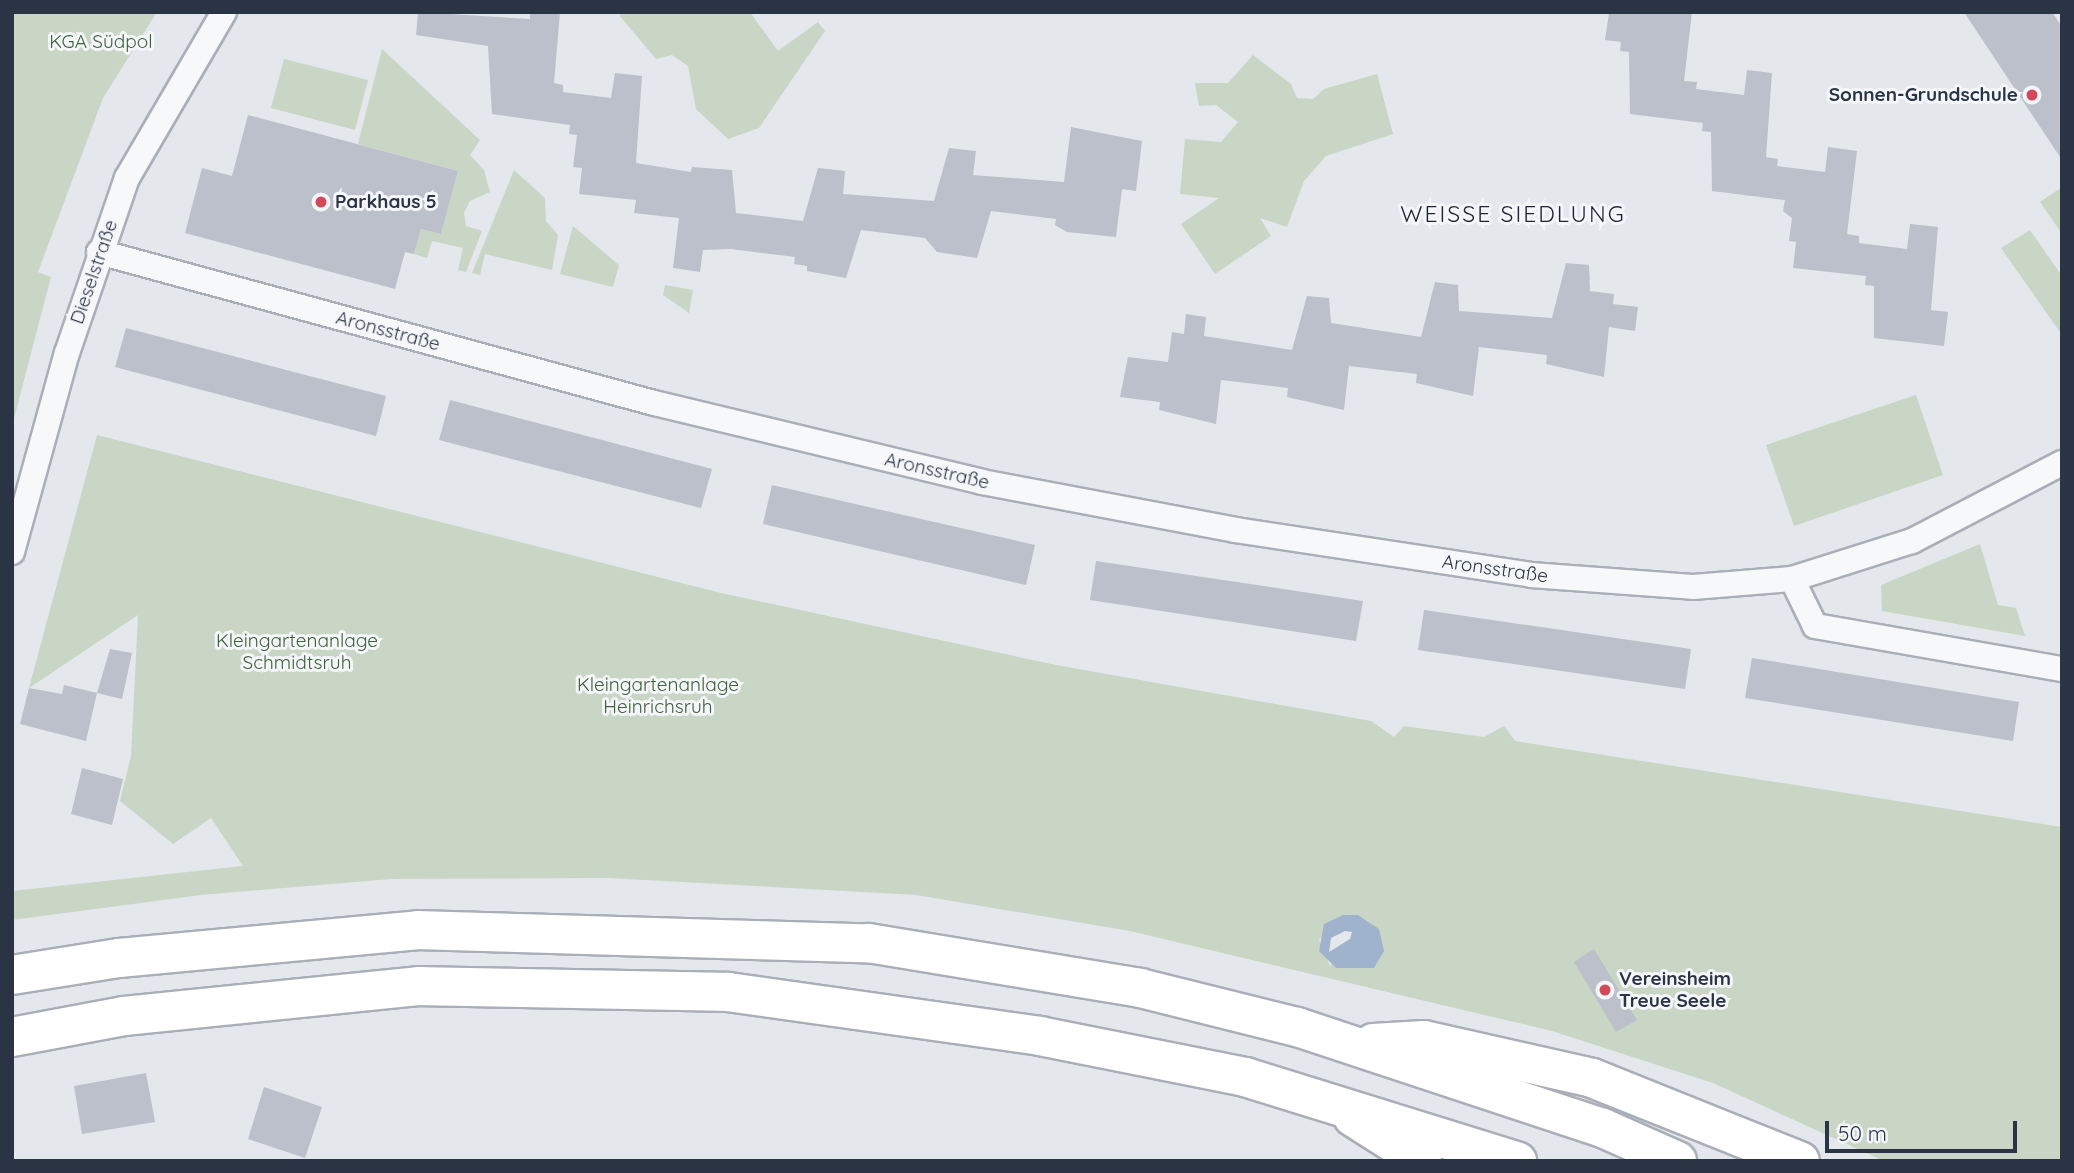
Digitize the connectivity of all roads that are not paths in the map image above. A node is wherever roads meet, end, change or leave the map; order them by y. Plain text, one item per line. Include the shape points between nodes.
1 (224, 12) edge
2 (99, 252) junction
3 (2062, 463) edge
4 (12, 552) edge
5 (1792, 579) junction
6 (2062, 669) edge
7 (12, 975) edge
8 (12, 1037) edge
9 (1353, 1044) junction
10 (1337, 1105) junction
11 (1422, 1161) edge
12 (1517, 1161) edge
13 (1677, 1161) edge
14 (1800, 1161) edge

1 - 2 street, Dieselstraße via 156,120
2 - 4 street, Dieselstraße
2 - 5 street, Aronsstraße via 666,406 1074,500 1531,575 1693,587
3 - 5 street, Aronsstraße via 1912,541
5 - 6 street via 1815,626
7 - 9 highway via 119,958 419,930 699,934 869,943 1140,988
8 - 10 highway via 124,1016 420,986 728,992 1040,1036 1245,1077
9 - 13 highway via 1602,1128
9 - 14 highway via 1424,1040 1508,1055 1636,1090
10 - 11 highway
10 - 12 highway

